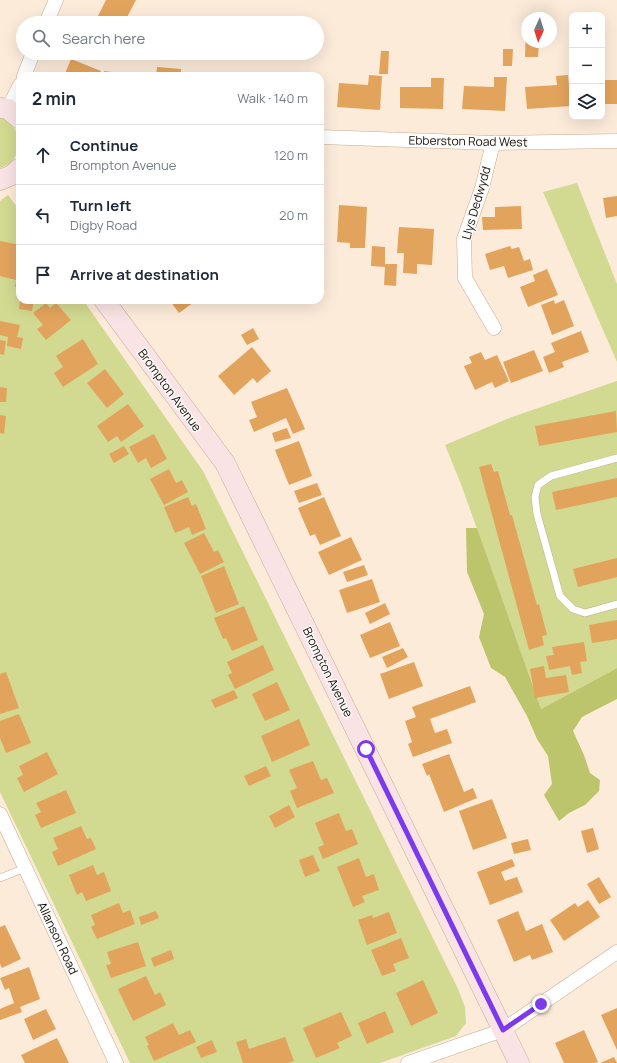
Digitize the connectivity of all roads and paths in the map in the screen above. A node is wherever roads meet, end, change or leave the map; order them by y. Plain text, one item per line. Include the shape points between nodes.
1 (56, 0) edge
2 (49, 16) edge
3 (30, 60) edge
4 (26, 72) edge
5 (16, 95) edge
6 (9, 112) edge
7 (324, 137) edge
8 (617, 141) edge
9 (493, 143) junction
10 (107, 304) edge
11 (494, 328) dead end
12 (617, 458) edge
13 (617, 604) edge
14 (0, 814) edge
15 (25, 868) junction
16 (0, 878) edge
17 (617, 952) edge
18 (503, 1030) junction
19 (116, 1063) edge
20 (408, 1063) edge
21 (519, 1063) edge

1 - 2 street
3 - 4 street
5 - 6 street
7 - 9 street, Ebberston Road West
8 - 9 street, Ebberston Road West
9 - 11 street, Llys Dedwydd via 482,188 464,239 465,278
10 - 18 main road, Brompton Avenue via 225,464
12 - 13 lane via 551,476 538,485 535,497 537,514 560,596 573,609 585,613
14 - 15 street, Allanson Road
15 - 16 lane
15 - 19 street, Allanson Road
17 - 18 street
18 - 20 street
18 - 21 main road, Brompton Avenue

